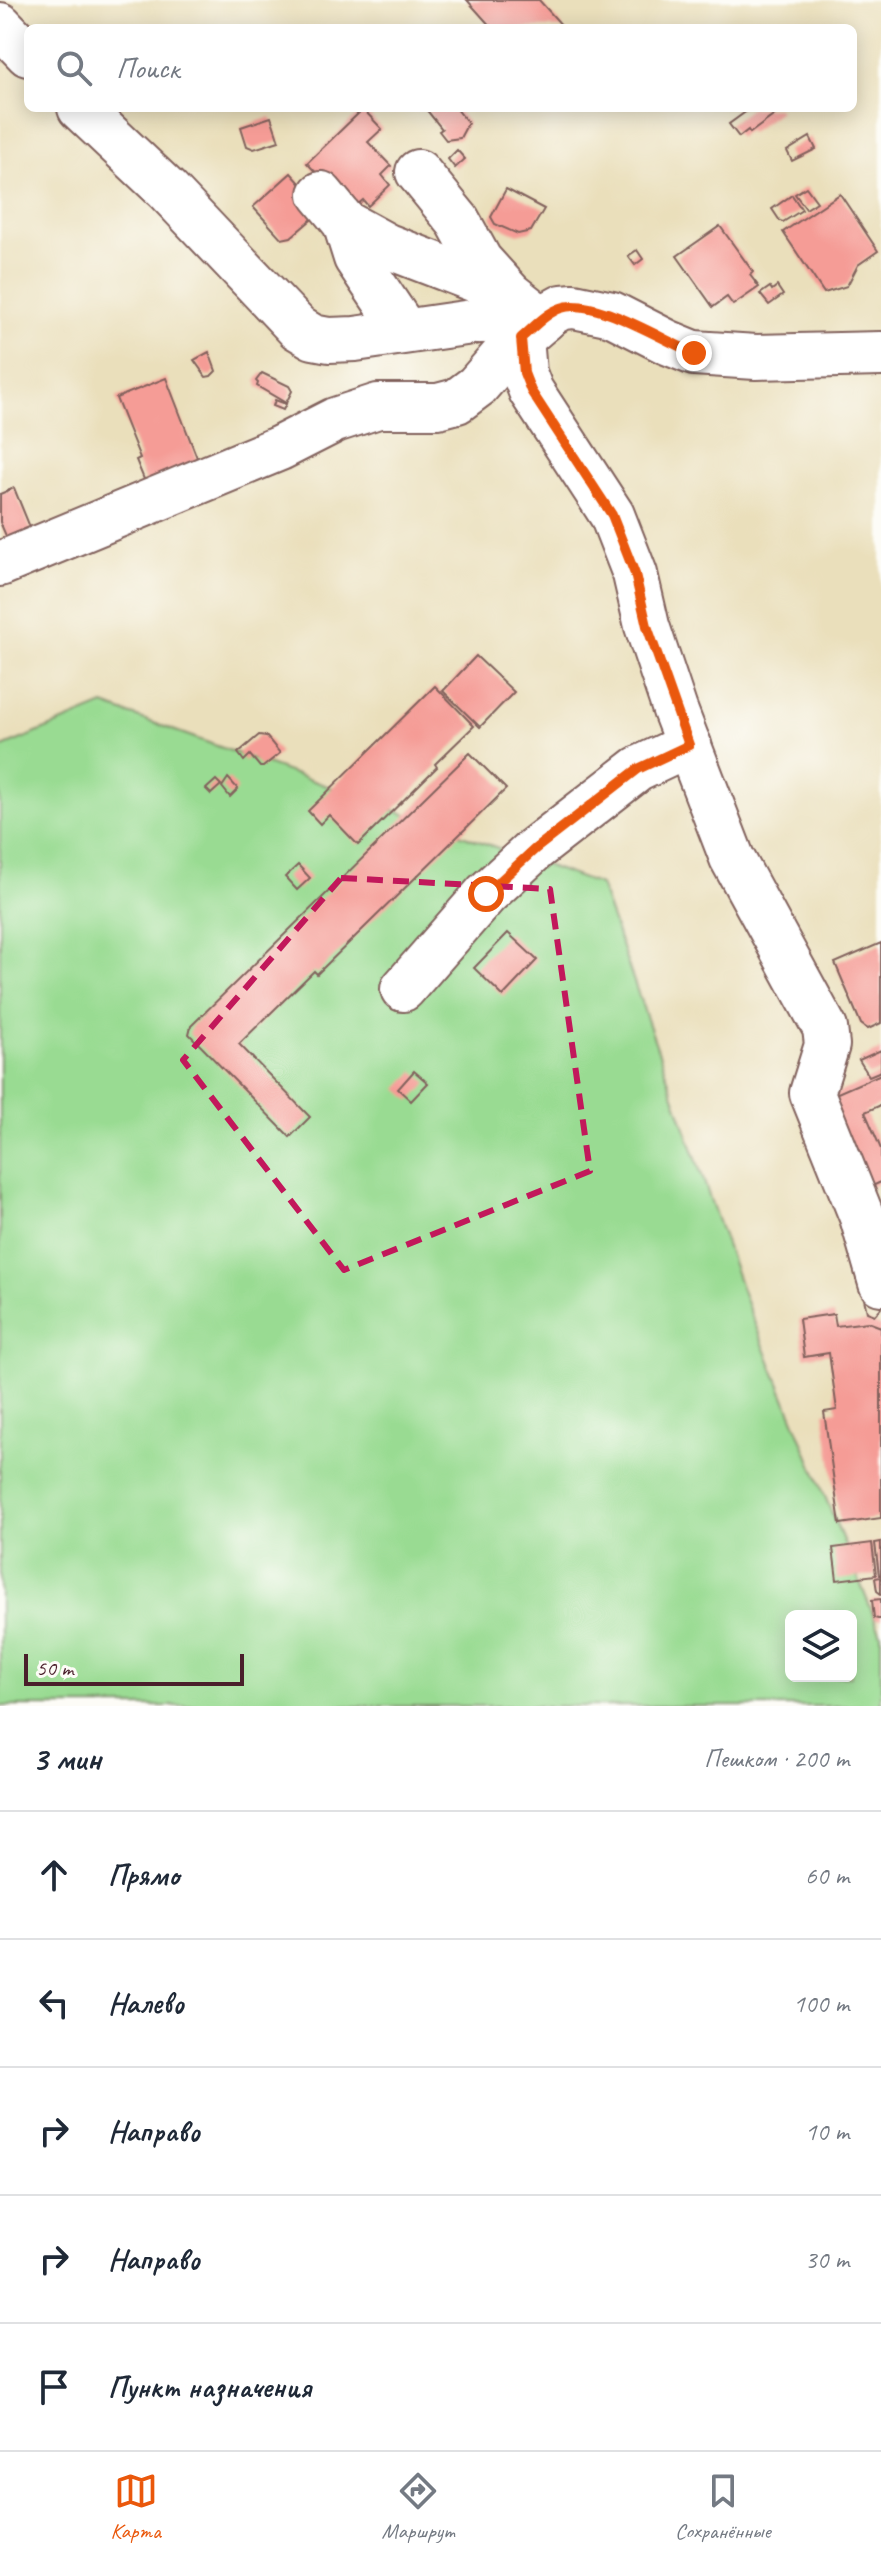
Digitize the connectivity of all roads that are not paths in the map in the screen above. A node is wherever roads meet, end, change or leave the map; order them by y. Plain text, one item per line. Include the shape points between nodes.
1 (0, 25) edge
2 (24, 50) edge
3 (84, 112) edge
4 (418, 172) dead end
5 (525, 317) junction
6 (405, 331) junction
7 (881, 354) edge
8 (0, 564) edge
9 (689, 745) junction
10 (403, 989) dead end
11 (881, 1283) edge

1 - 2 street
3 - 6 street via 298,328 329,340
4 - 5 street
5 - 6 street
5 - 6 street via 387,246 333,209 356,258
5 - 7 street via 574,306 612,314 694,353
5 - 8 street via 509,349 457,401 378,406 335,420 280,448
5 - 9 street via 524,373 612,515
9 - 10 street via 638,769 535,849 486,894
9 - 11 street via 732,858 825,1028 827,1045 812,1093 862,1217

